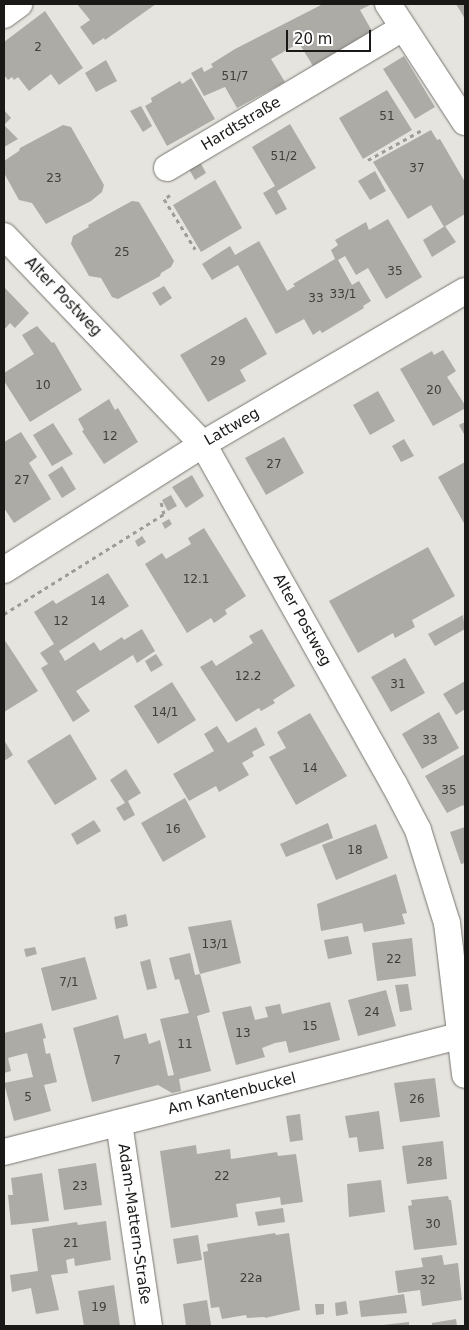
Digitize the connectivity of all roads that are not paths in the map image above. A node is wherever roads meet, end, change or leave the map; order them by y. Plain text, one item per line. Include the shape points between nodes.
1 (19, 4) edge
2 (388, 4) edge
3 (4, 15) edge
4 (403, 28) junction
5 (465, 122) edge
6 (168, 168) road end
7 (4, 236) edge
8 (465, 291) edge
9 (203, 444) junction
10 (4, 570) edge
11 (460, 1036) junction
12 (465, 1075) edge
13 (119, 1123) junction
14 (4, 1152) edge
15 (149, 1326) edge

1 - 3 street
2 - 4 street
4 - 5 street
4 - 6 street, Hardtstraße
7 - 9 street, Alter Postweg
8 - 9 street, Lattweg
9 - 10 street, Lattweg
9 - 11 street, Alter Postweg via 418,830 447,923
11 - 12 street, Alter Postweg
11 - 13 street, Am Kantenbuckel
13 - 14 street, Am Kantenbuckel
13 - 15 street, Adam-Mattern-Straße

